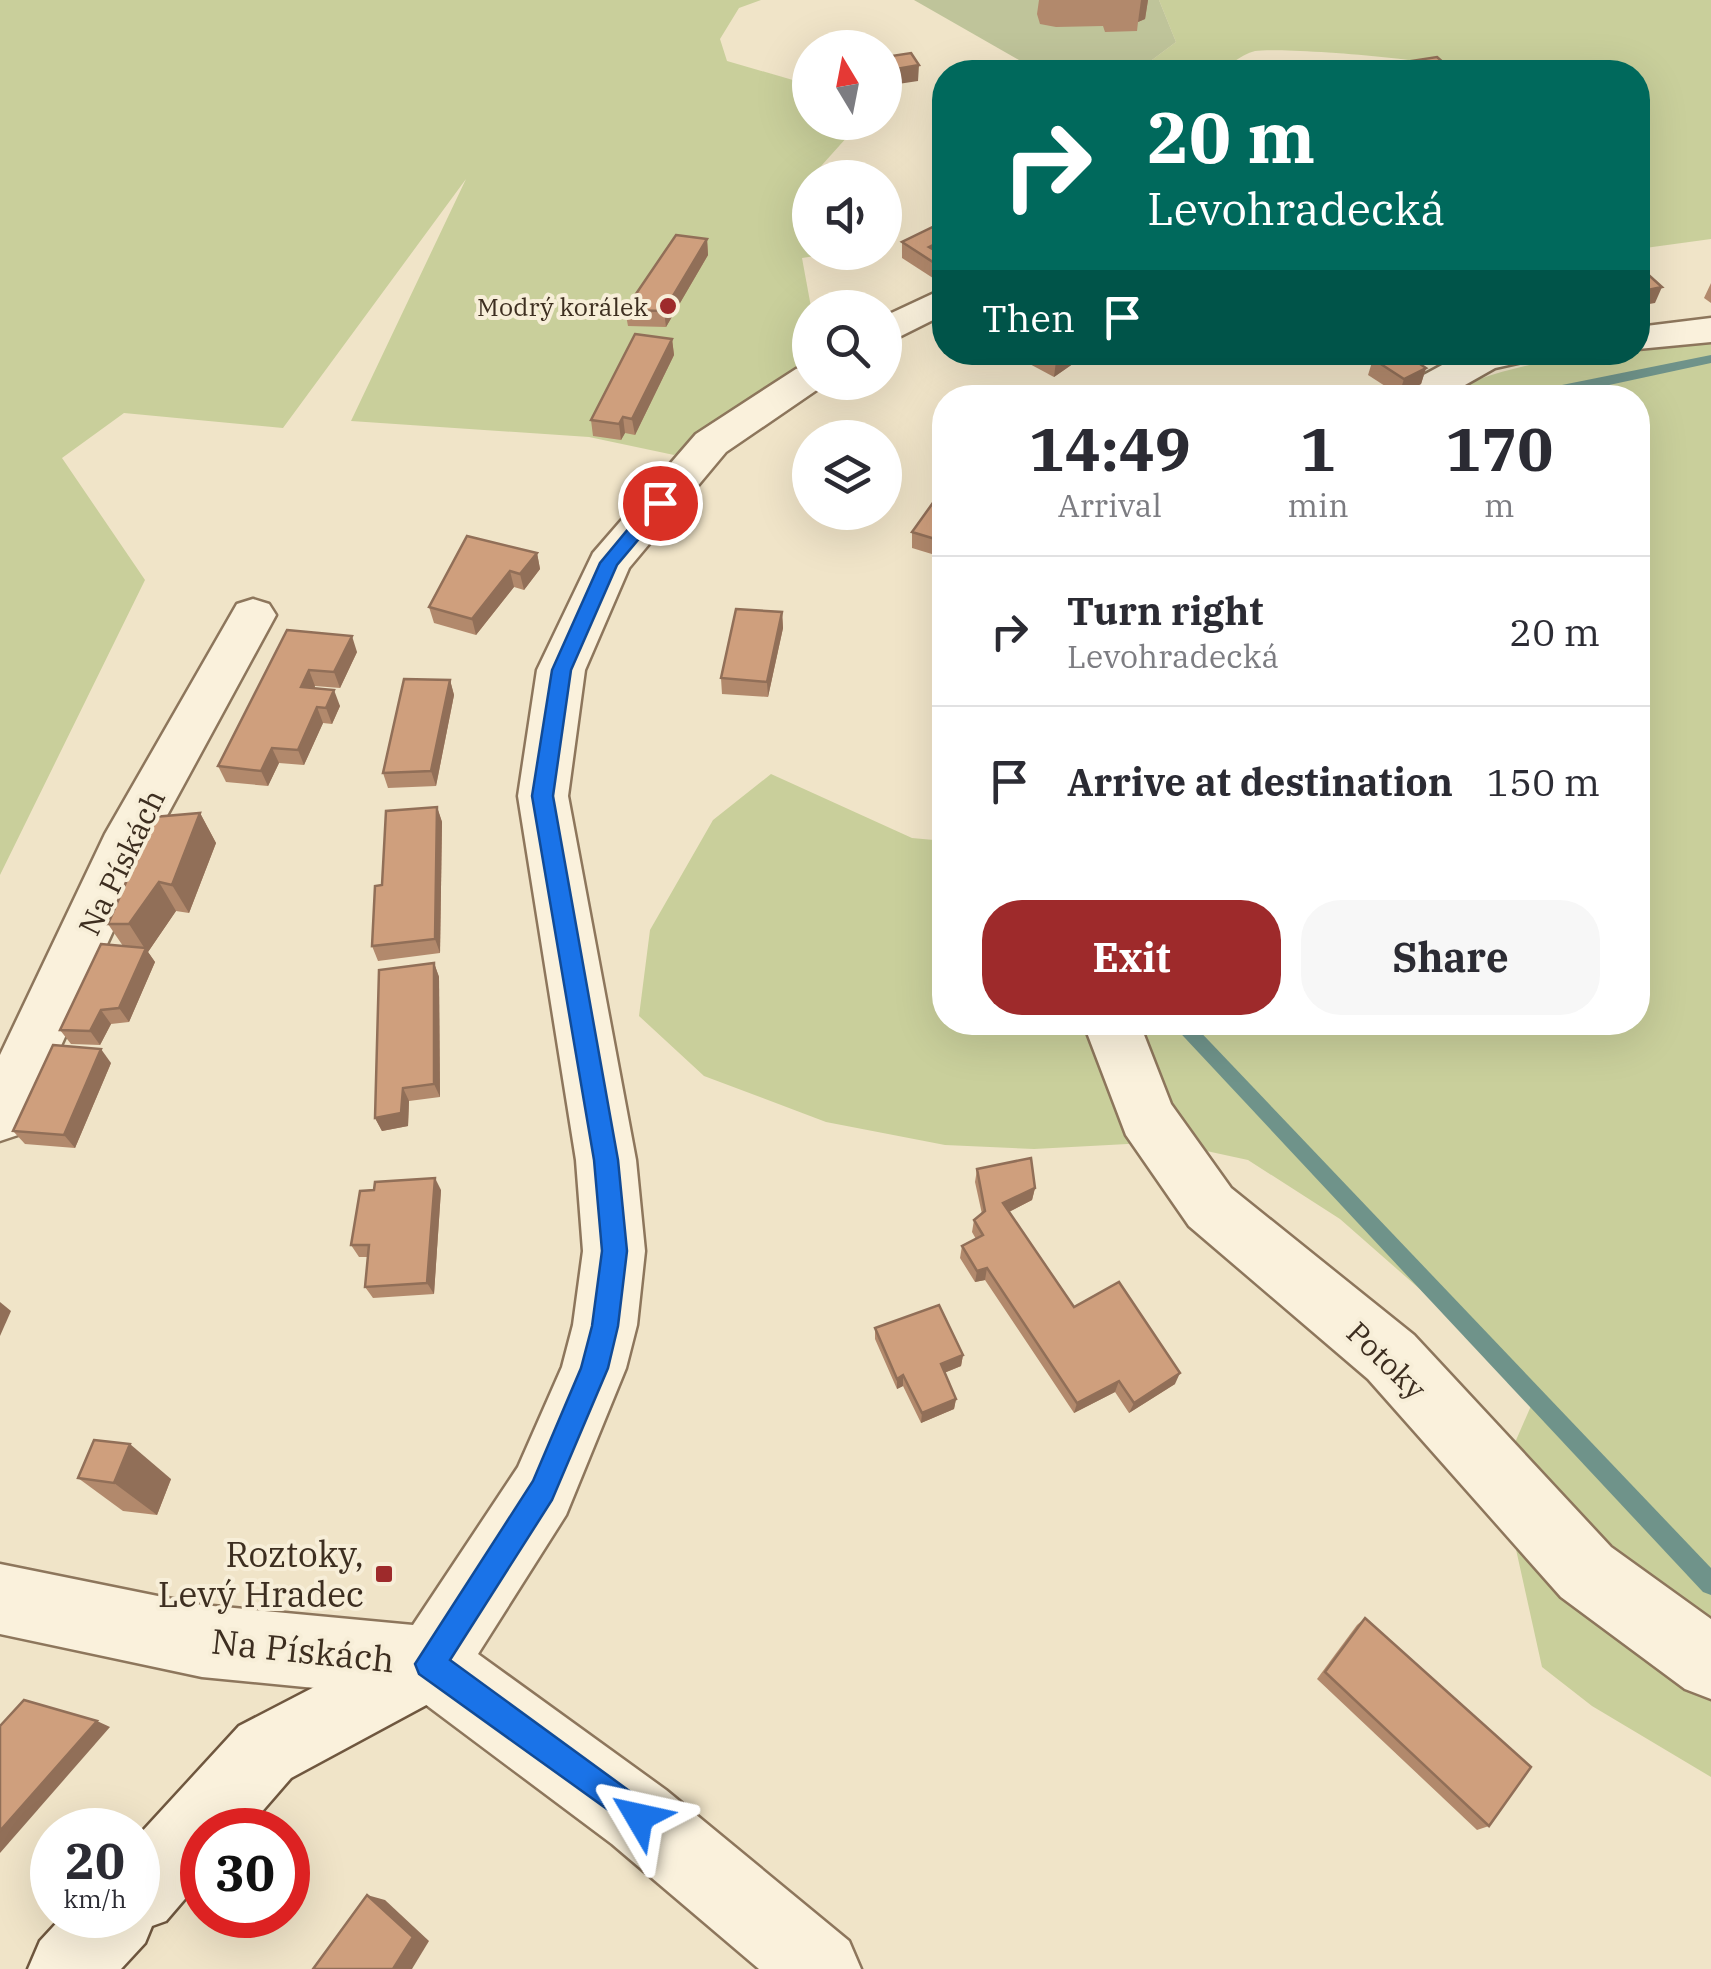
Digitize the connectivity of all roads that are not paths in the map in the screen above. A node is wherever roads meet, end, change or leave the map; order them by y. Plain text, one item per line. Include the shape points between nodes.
1 (932, 306) edge
2 (902, 323) edge
3 (1711, 330) edge
4 (1650, 337) edge
5 (1472, 365) edge
6 (1436, 385) edge
7 (792, 389) edge
8 (253, 615) dead end
9 (1116, 1035) edge
10 (0, 1116) edge
11 (0, 1598) edge
12 (1711, 1662) edge
13 (430, 1664) junction
14 (160, 1869) edge
15 (97, 1938) edge
16 (68, 1969) edge
17 (821, 1969) edge

1 - 2 street
3 - 4 street
5 - 6 street
7 - 13 street via 710,443 609,563 561,670 542,796 606,1160 614,1251 605,1326 542,1490
8 - 10 street, Na Pískách via 132,834
9 - 12 street, Potoky via 1147,1116 1210,1206 1391,1357 1586,1572
11 - 13 street, Na Pískách via 202,1641
13 - 14 street via 266,1752
13 - 17 street via 639,1817
15 - 16 street

